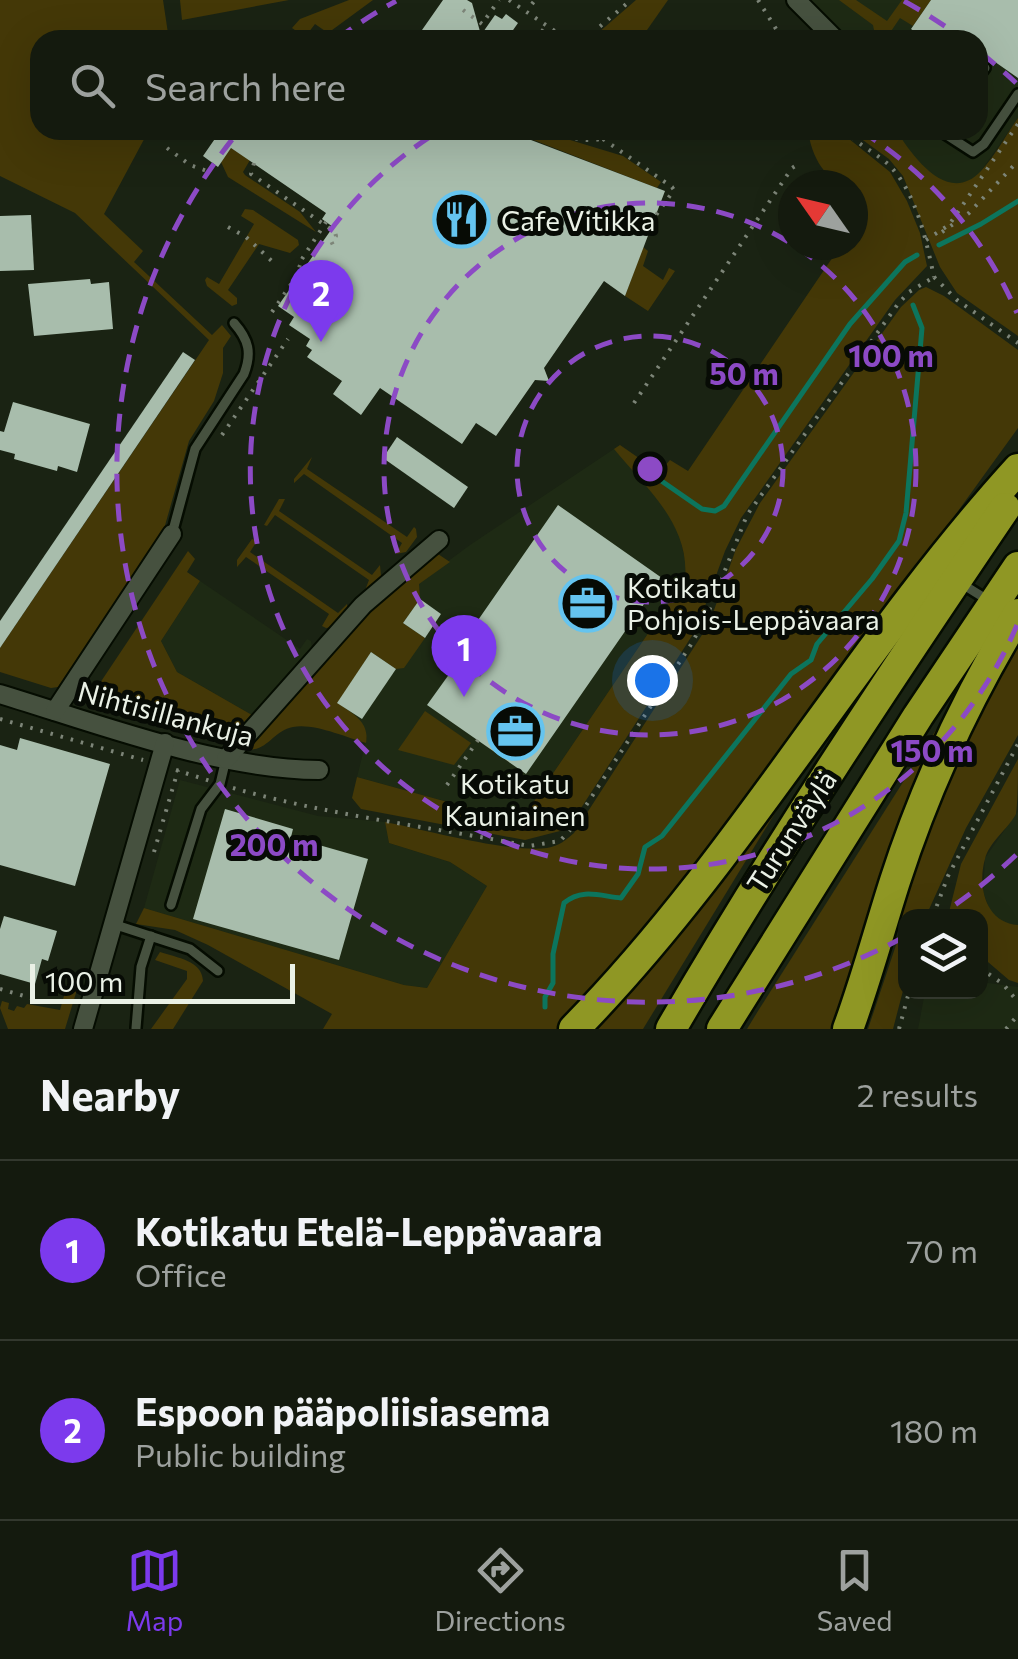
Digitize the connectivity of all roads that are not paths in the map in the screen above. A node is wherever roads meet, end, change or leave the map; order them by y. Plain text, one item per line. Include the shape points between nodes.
1 (796, 0) edge
2 (826, 30) edge
3 (1018, 94) edge
4 (988, 138) edge
5 (955, 140) edge
6 (987, 140) edge
7 (234, 324) dead end
8 (1018, 468) edge
9 (1018, 488) edge
10 (172, 534) joint
11 (439, 540) dead end
12 (1018, 567) edge
13 (956, 580) junction
14 (1006, 609) edge
15 (0, 694) edge
16 (55, 711) junction
17 (165, 742) junction
18 (226, 758) junction
19 (319, 770) dead end
20 (171, 905) dead end
21 (113, 924) junction
22 (150, 936) junction
23 (218, 971) dead end
24 (136, 1028) edge
25 (84, 1029) edge
26 (574, 1029) edge
27 (671, 1029) edge
28 (722, 1029) edge
29 (848, 1029) edge

1 - 2 street
3 - 4 lane
5 - 6 lane via 973,152
7 - 10 lane via 250,347 250,360 195,449
8 - 26 highway via 873,646 665,925
9 - 13 highway, Turunväylä
10 - 16 street
11 - 18 street via 364,605
12 - 14 highway, Turunväylä
13 - 14 lane
13 - 27 highway, Turunväylä via 736,917
14 - 28 highway, Turunväylä via 918,716
14 - 29 highway via 895,881
15 - 16 street, Nihtisillankuja
16 - 17 street, Nihtisillankuja
17 - 18 street, Nihtisillankuja
17 - 21 street
18 - 19 street, Nihtisillankuja via 274,770
18 - 20 lane via 220,784 201,809
21 - 22 lane
21 - 25 street
22 - 23 lane via 190,949
22 - 24 lane

